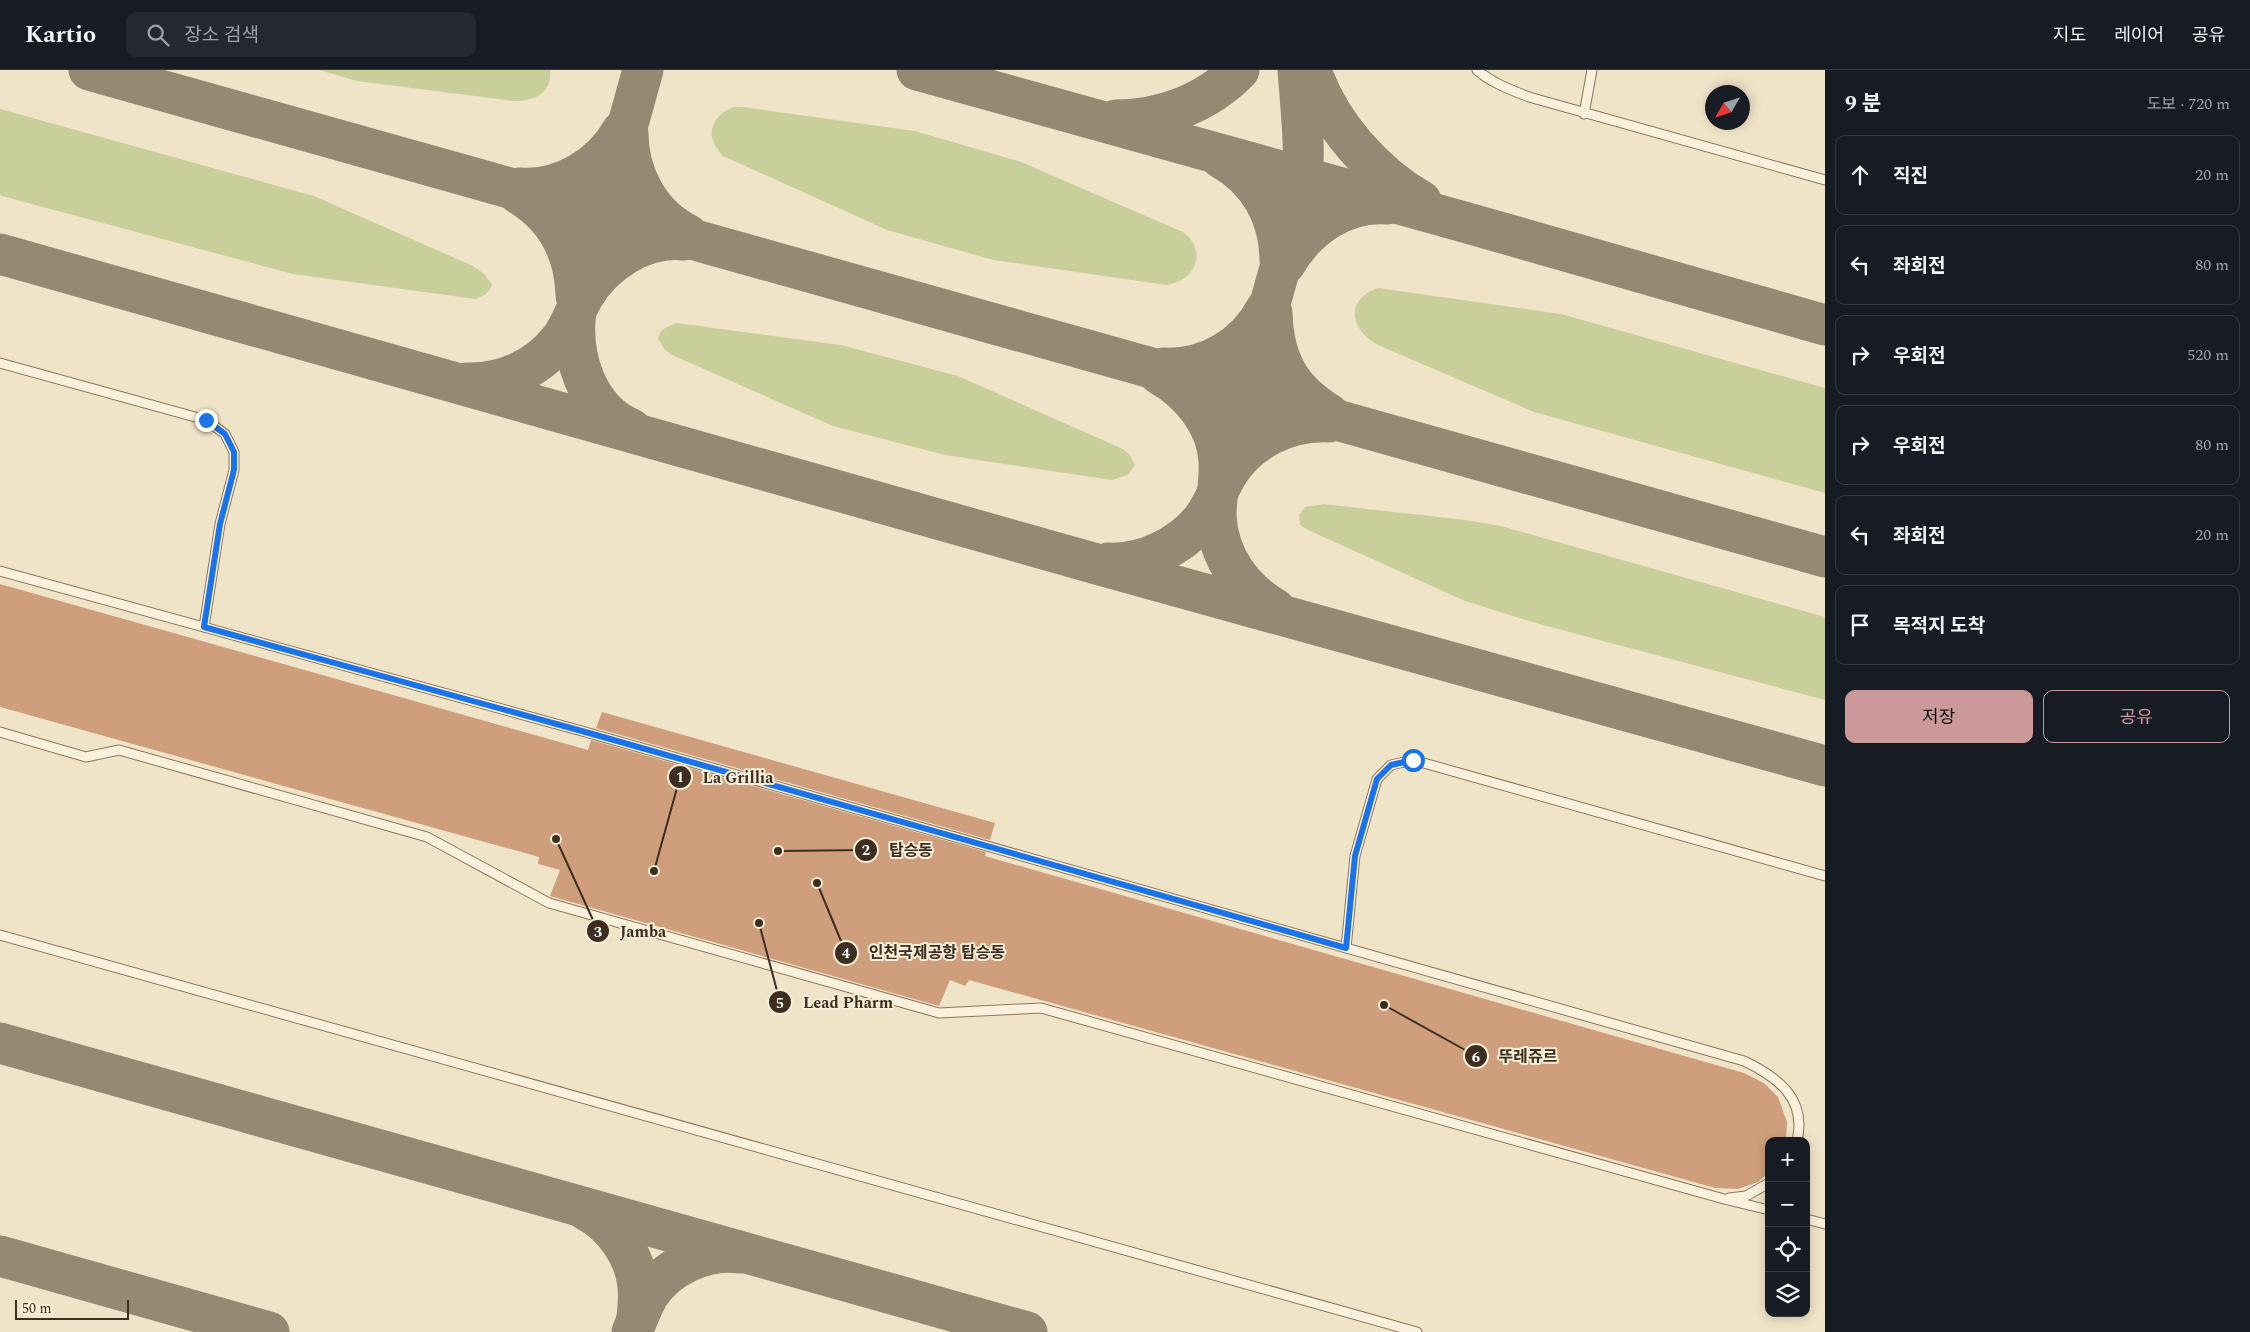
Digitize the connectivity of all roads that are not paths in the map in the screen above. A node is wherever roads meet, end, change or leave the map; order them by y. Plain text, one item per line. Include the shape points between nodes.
1 (1477, 70) edge
2 (1592, 70) edge
3 (1584, 114) junction
4 (1825, 180) edge
5 (0, 363) edge
6 (0, 570) edge
7 (204, 627) junction
8 (0, 732) edge
9 (1825, 876) edge
10 (0, 934) edge
11 (1346, 948) junction
12 (1798, 1137) edge
13 (1765, 1185) edge
14 (1724, 1199) junction
15 (1765, 1209) edge
16 (1810, 1220) edge
17 (1825, 1224) edge
18 (1416, 1332) edge

1 - 3 lane via 1506,88
2 - 3 lane
3 - 4 lane
5 - 7 lane via 206,420 225,434 234,452 234,470 220,524
6 - 7 lane
7 - 11 lane via 598,735
8 - 14 lane via 86,757 119,750 427,837 549,903 939,1013 1041,1008
9 - 11 lane via 1413,760 1391,765 1377,779 1355,856
10 - 18 lane
11 - 12 lane via 1744,1061 1783,1084 1796,1105
13 - 14 lane via 1746,1196
14 - 15 lane
16 - 17 lane

